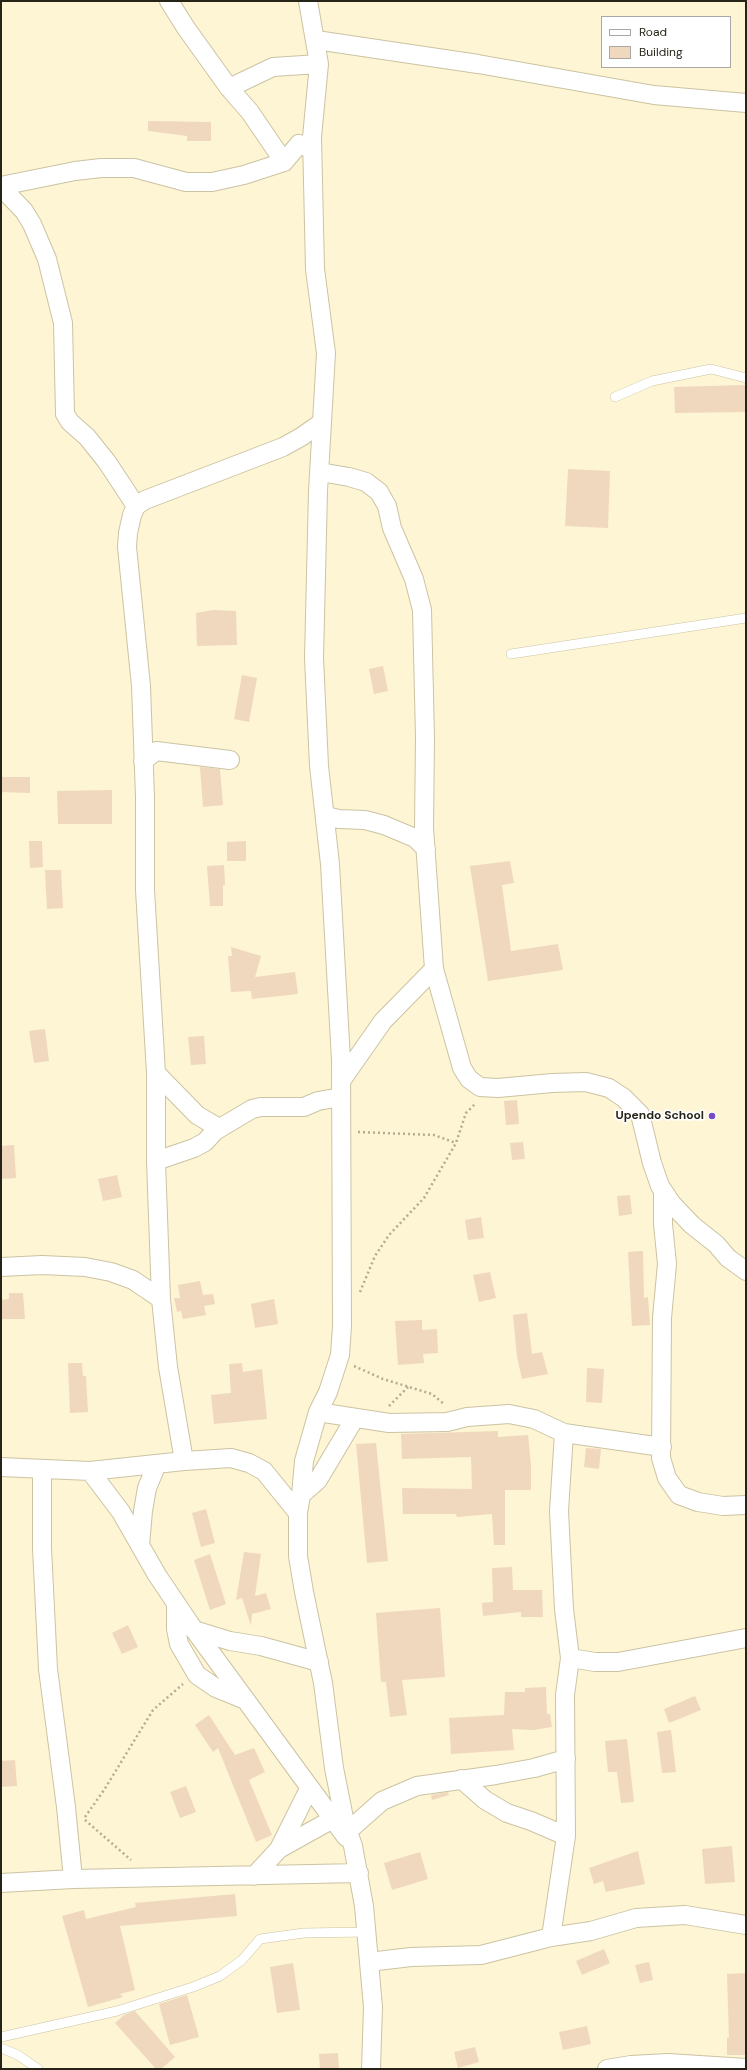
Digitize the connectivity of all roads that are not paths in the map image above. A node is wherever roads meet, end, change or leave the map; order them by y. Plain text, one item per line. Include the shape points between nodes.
1 (169, 1) edge
2 (308, 1) edge
3 (316, 40) junction
4 (319, 64) junction
5 (229, 88) junction
6 (746, 103) edge
7 (312, 149) junction
8 (284, 162) junction
9 (1, 186) edge
10 (746, 378) edge
11 (615, 397) dead end
12 (321, 423) junction
13 (320, 472) junction
14 (136, 506) junction
15 (746, 618) edge
16 (511, 654) dead end
17 (230, 760) dead end
18 (143, 761) junction
19 (326, 816) junction
20 (426, 849) junction
21 (434, 969) junction
22 (156, 1073) junction
23 (341, 1089) junction
24 (219, 1128) junction
25 (156, 1162) junction
26 (663, 1191) junction
27 (1, 1267) edge
28 (746, 1271) edge
29 (161, 1299) junction
30 (318, 1412) junction
31 (356, 1418) junction
32 (564, 1433) junction
33 (662, 1447) junction
34 (184, 1461) junction
35 (157, 1464) junction
36 (1, 1467) edge
37 (42, 1469) junction
38 (90, 1471) junction
39 (302, 1495) junction
40 (746, 1505) edge
41 (298, 1513) junction
42 (140, 1545) junction
43 (176, 1604) junction
44 (194, 1630) junction
45 (746, 1638) edge
46 (570, 1658) junction
47 (318, 1662) junction
48 (243, 1699) junction
49 (566, 1759) junction
50 (461, 1779) junction
51 (309, 1789) junction
52 (333, 1819) junction
53 (566, 1836) junction
54 (351, 1838) junction
55 (279, 1849) junction
56 (359, 1873) junction
57 (254, 1876) junction
58 (73, 1879) junction
59 (1, 1883) edge
60 (746, 1924) edge
61 (366, 1932) junction
62 (551, 1937) junction
63 (370, 1962) junction
64 (1, 2037) edge
65 (1, 2048) edge
66 (746, 2068) edge
67 (38, 2069) edge
68 (371, 2069) edge
69 (606, 2069) edge

1 - 5 street
2 - 3 street
3 - 4 street
3 - 6 street via 478,64 654,95
4 - 5 street via 273,67
4 - 7 street
5 - 8 street via 250,112
7 - 8 street via 299,144
7 - 12 street via 315,268 326,353
8 - 9 street via 212,182 186,182 134,168 101,168
9 - 14 street via 24,211 47,258 63,323 65,414 107,462
10 - 11 lane via 711,370 652,382
12 - 13 street
12 - 14 street via 283,447 153,496
13 - 19 street via 314,658 319,766
13 - 20 street via 366,482 379,492 387,506 392,528 414,579 422,610
14 - 18 street via 128,533 127,547 141,679
15 - 16 lane
17 - 18 street via 156,751
18 - 22 street via 145,890
19 - 20 street via 365,820 384,825 415,838
19 - 23 street via 337,962
20 - 21 street
21 - 23 street via 383,1021 358,1055
21 - 26 street via 462,1068 473,1084 498,1088 586,1082 609,1088 632,1104 640,1114 652,1164
22 - 24 street via 197,1115
22 - 25 street
23 - 24 street via 304,1107 252,1109
23 - 30 street via 340,1355 328,1392
24 - 25 street via 205,1142 194,1148
25 - 29 street
26 - 28 street via 692,1225
26 - 33 street via 667,1264 662,1318
27 - 29 street via 42,1265 85,1267 111,1272 133,1280
29 - 34 street via 168,1367
30 - 31 street
30 - 39 street via 304,1461
31 - 32 street via 389,1423 421,1423 509,1414 534,1419
31 - 39 street via 318,1480
32 - 33 street
32 - 46 street via 559,1511 564,1609
33 - 40 street via 661,1458 668,1478 679,1495 698,1502 723,1506
34 - 35 street
34 - 41 street via 231,1458 248,1463 264,1472
35 - 38 street
35 - 42 street via 147,1488 142,1511
36 - 37 street
37 - 38 street
37 - 58 street via 42,1548 48,1668
38 - 42 street via 121,1512
39 - 41 street
41 - 47 street via 298,1556
42 - 43 street
43 - 44 street
43 - 48 street via 179,1644 197,1675 216,1688
44 - 47 street
44 - 48 street
45 - 46 street via 618,1662
46 - 49 street via 565,1695
47 - 54 street via 334,1768
48 - 51 street
49 - 50 street via 534,1768
49 - 53 street
50 - 53 street via 485,1800 507,1813
50 - 54 street via 417,1786 382,1801
51 - 52 street
51 - 55 street
52 - 54 street
52 - 55 street
53 - 62 street
54 - 56 street
55 - 57 street
56 - 57 street
56 - 61 street
57 - 58 street
58 - 59 street
60 - 62 street via 685,1915 662,1916 636,1918 591,1931
61 - 63 street
61 - 64 lane via 304,1933 260,1939 242,1960 220,1976 193,1987 117,2011
62 - 63 street via 481,1955 411,1957
63 - 68 street via 373,2007
65 - 67 lane via 18,2055
66 - 69 street via 668,2063 631,2064

